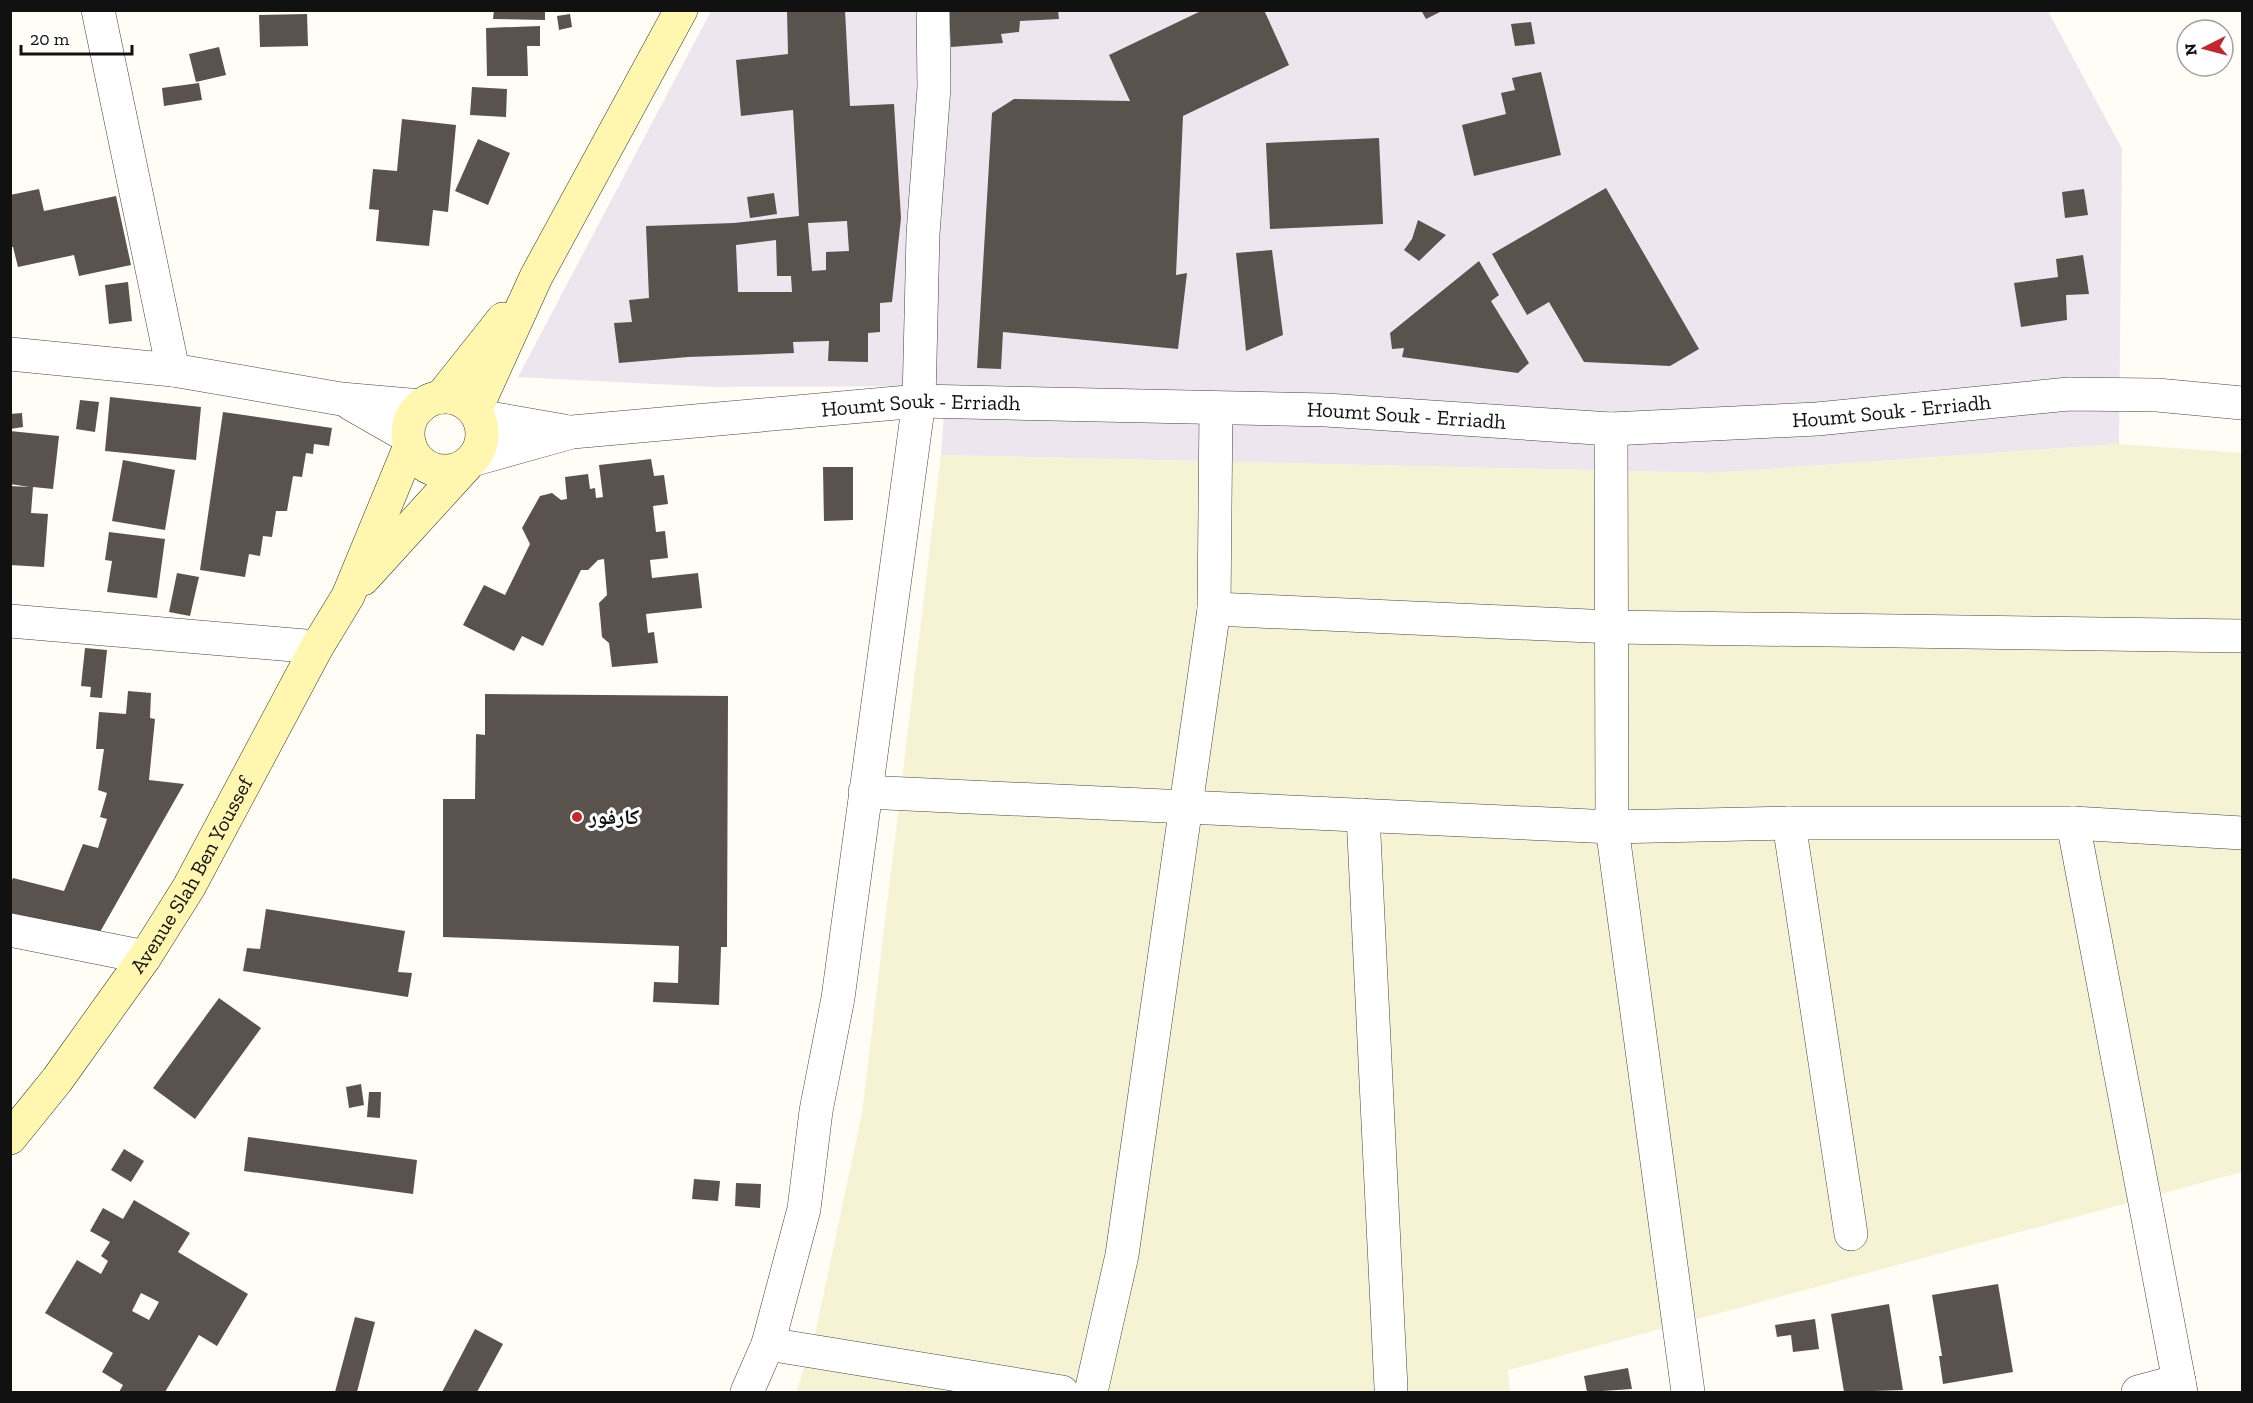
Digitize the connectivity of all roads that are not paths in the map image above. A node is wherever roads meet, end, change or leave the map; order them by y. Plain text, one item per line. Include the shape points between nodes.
1 (98, 10) edge
2 (681, 10) edge
3 (933, 10) edge
4 (536, 278) junction
5 (10, 354) edge
6 (173, 370) junction
7 (341, 399) junction
8 (431, 401) junction
9 (919, 401) junction
10 (2242, 403) edge
11 (1216, 408) junction
12 (477, 414) junction
13 (1611, 429) junction
14 (572, 432) junction
15 (409, 441) junction
16 (470, 463) junction
17 (348, 596) junction
18 (1214, 609) junction
19 (10, 621) edge
20 (1612, 627) junction
21 (2242, 636) edge
22 (317, 647) junction
23 (865, 792) junction
24 (1184, 807) junction
25 (1363, 816) junction
26 (1789, 823) junction
27 (2073, 823) junction
28 (1612, 827) junction
29 (2242, 833) edge
30 (10, 930) edge
31 (144, 957) junction
32 (10, 1138) edge
33 (1851, 1234) dead end
34 (768, 1344) junction
35 (2180, 1387) edge
36 (1391, 1389) dead end
37 (747, 1392) edge
38 (1062, 1392) edge
39 (1090, 1392) edge
40 (1688, 1392) edge
41 (2138, 1392) edge

1 - 6 street
2 - 4 main road
3 - 9 street via 934,87 923,234
4 - 8 main road
4 - 12 main road
5 - 6 street
6 - 7 street
7 - 8 street
7 - 15 street
8 - 12 main road via 466,402
8 - 15 main road via 413,414
9 - 11 street, Houmt Souk - Erriadh
9 - 14 street, Houmt Souk - Erriadh
9 - 23 street
10 - 13 street, Houmt Souk - Erriadh via 2157,395 2069,394 1817,419
11 - 13 street, Houmt Souk - Erriadh via 1326,410
11 - 18 street
12 - 14 street
12 - 16 main road via 483,439
13 - 20 street
14 - 16 street
15 - 16 main road via 413,454 426,467 443,472
15 - 17 main road
16 - 17 main road
17 - 22 main road, Avenue Slah Ben Youssef
18 - 20 street
18 - 24 street
19 - 22 street
20 - 21 street
20 - 28 street
22 - 31 main road, Avenue Slah Ben Youssef via 189,887
23 - 24 street
23 - 34 street via 838,998 816,1111 804,1209
24 - 25 street
24 - 39 street via 1122,1255
25 - 28 street
25 - 36 street
26 - 27 street
26 - 28 street
26 - 33 street
27 - 29 street
27 - 35 street
28 - 40 street
30 - 31 street
31 - 32 main road, Avenue Slah Ben Youssef via 57,1080
34 - 37 street
34 - 38 street
35 - 41 street

